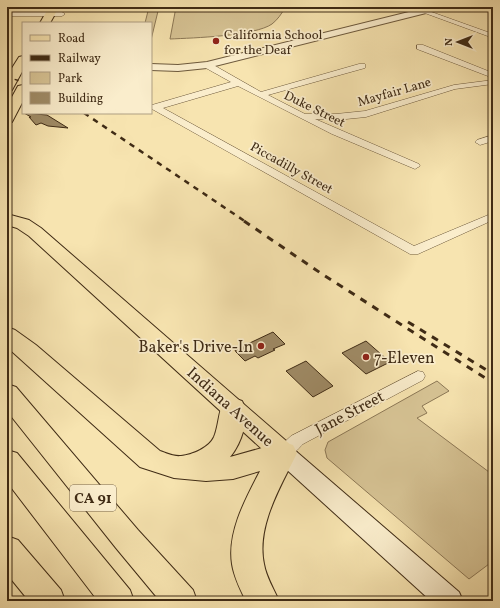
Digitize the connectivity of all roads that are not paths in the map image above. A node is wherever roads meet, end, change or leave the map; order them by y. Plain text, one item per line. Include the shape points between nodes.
1 (439, 7) edge
2 (424, 11) junction
3 (7, 14) edge
4 (56, 15) edge
5 (493, 27) edge
6 (479, 31) junction
7 (493, 36) edge
8 (420, 47) dead end
9 (22, 62) edge
10 (207, 65) junction
11 (362, 66) dead end
12 (152, 67) edge
13 (493, 76) edge
14 (493, 82) edge
15 (238, 83) junction
16 (7, 87) edge
17 (22, 91) edge
18 (260, 95) junction
19 (300, 115) junction
20 (7, 119) edge
21 (493, 138) edge
22 (480, 142) dead end
23 (415, 166) dead end
24 (493, 216) edge
25 (7, 219) edge
26 (7, 335) edge
27 (418, 376) dead end
28 (7, 393) edge
29 (233, 408) junction
30 (283, 452) junction
31 (7, 461) edge
32 (174, 467) junction
33 (7, 550) edge
34 (49, 601) edge
35 (118, 601) edge
36 (181, 601) edge
37 (263, 601) edge
38 (450, 601) edge

1 - 2 street
2 - 6 street
2 - 10 street
3 - 4 street
5 - 6 street
6 - 7 street
8 - 13 street
9 - 16 main road
10 - 12 street
10 - 15 street, Duke Street
11 - 18 street
14 - 19 street, Mayfair Lane via 454,87 366,114 336,117
15 - 18 street, Duke Street
15 - 24 street, Piccadilly Street via 155,107 414,251
17 - 20 main road
18 - 19 street, Duke Street
19 - 23 street, Duke Street via 366,147
21 - 22 street
25 - 29 main road, Indiana Avenue via 23,224 35,232
26 - 32 highway via 150,459
27 - 30 street, Jane Street via 297,440
28 - 36 highway, CA 91 via 126,539
29 - 30 main road, Indiana Avenue
29 - 32 highway via 231,428 222,449 207,461
30 - 32 highway via 233,468 206,470
30 - 37 highway via 261,496 246,553 251,576
30 - 38 main road, Indiana Avenue
31 - 35 highway, CA 91
33 - 34 highway

